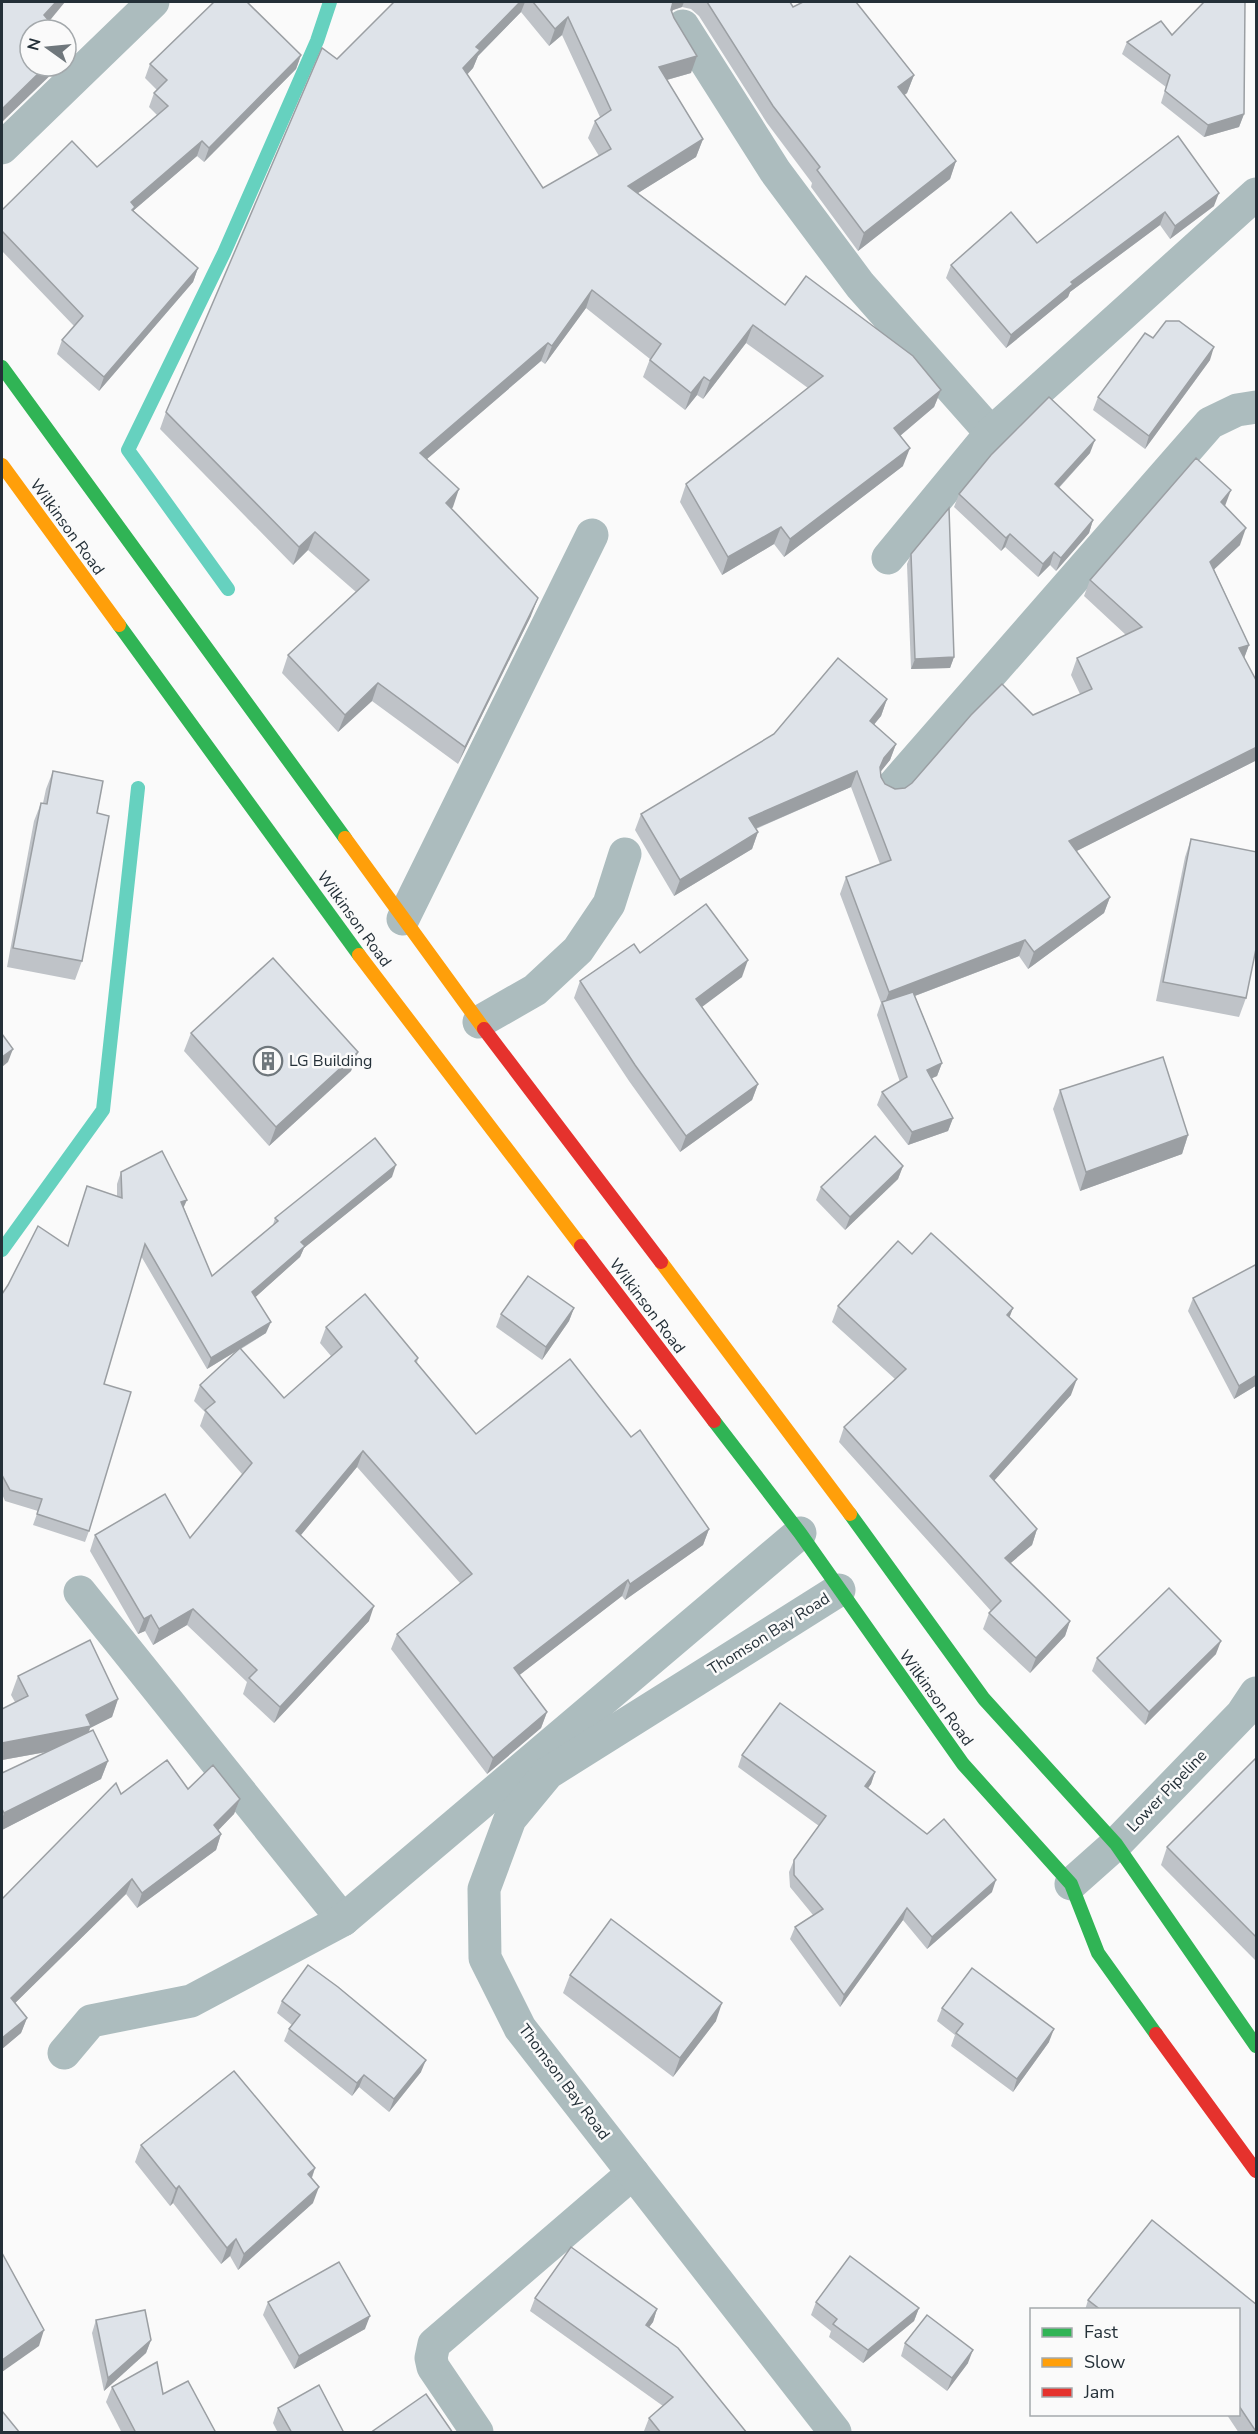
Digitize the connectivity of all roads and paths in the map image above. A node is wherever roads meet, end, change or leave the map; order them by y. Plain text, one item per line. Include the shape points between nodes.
1 (153, 2) edge
2 (683, 26) dead end
3 (2, 148) edge
4 (1257, 194) edge
5 (2, 367) edge
6 (1257, 407) edge
7 (992, 433) junction
8 (2, 465) edge
9 (592, 535) dead end
10 (888, 558) dead end
11 (892, 787) edge
12 (625, 854) dead end
13 (404, 919) junction
14 (479, 1022) junction
15 (800, 1533) junction
16 (839, 1590) junction
17 (80, 1592) dead end
18 (1257, 1693) edge
19 (1116, 1844) junction
20 (1071, 1884) junction
21 (344, 1920) junction
22 (1257, 2046) edge
23 (64, 2053) dead end
24 (1257, 2170) edge
25 (633, 2173) junction
26 (477, 2433) edge
27 (835, 2433) edge

1 - 3 street
2 - 7 street via 775,171 860,285
4 - 7 street
5 - 13 main road
6 - 11 street via 1237,410 1210,423
7 - 10 street
8 - 15 main road, Wilkinson Road via 360,956
9 - 13 street
12 - 14 street via 609,904 578,950 535,990
13 - 14 main road
14 - 19 main road via 861,1528 984,1699
15 - 16 main road, Wilkinson Road
15 - 21 street
16 - 20 main road, Wilkinson Road via 963,1764
16 - 25 street, Thomson Bay Road via 548,1773 510,1819 484,1889 484,1958 520,2028
17 - 21 street
18 - 19 street, Lower Pipeline via 1242,1714
19 - 20 street, Lower Pipeline
19 - 22 main road
20 - 24 main road, Wilkinson Road via 1098,1953
21 - 23 street via 191,2001 90,2021
25 - 26 street via 434,2344 433,2367
25 - 27 street, Thomson Bay Road

